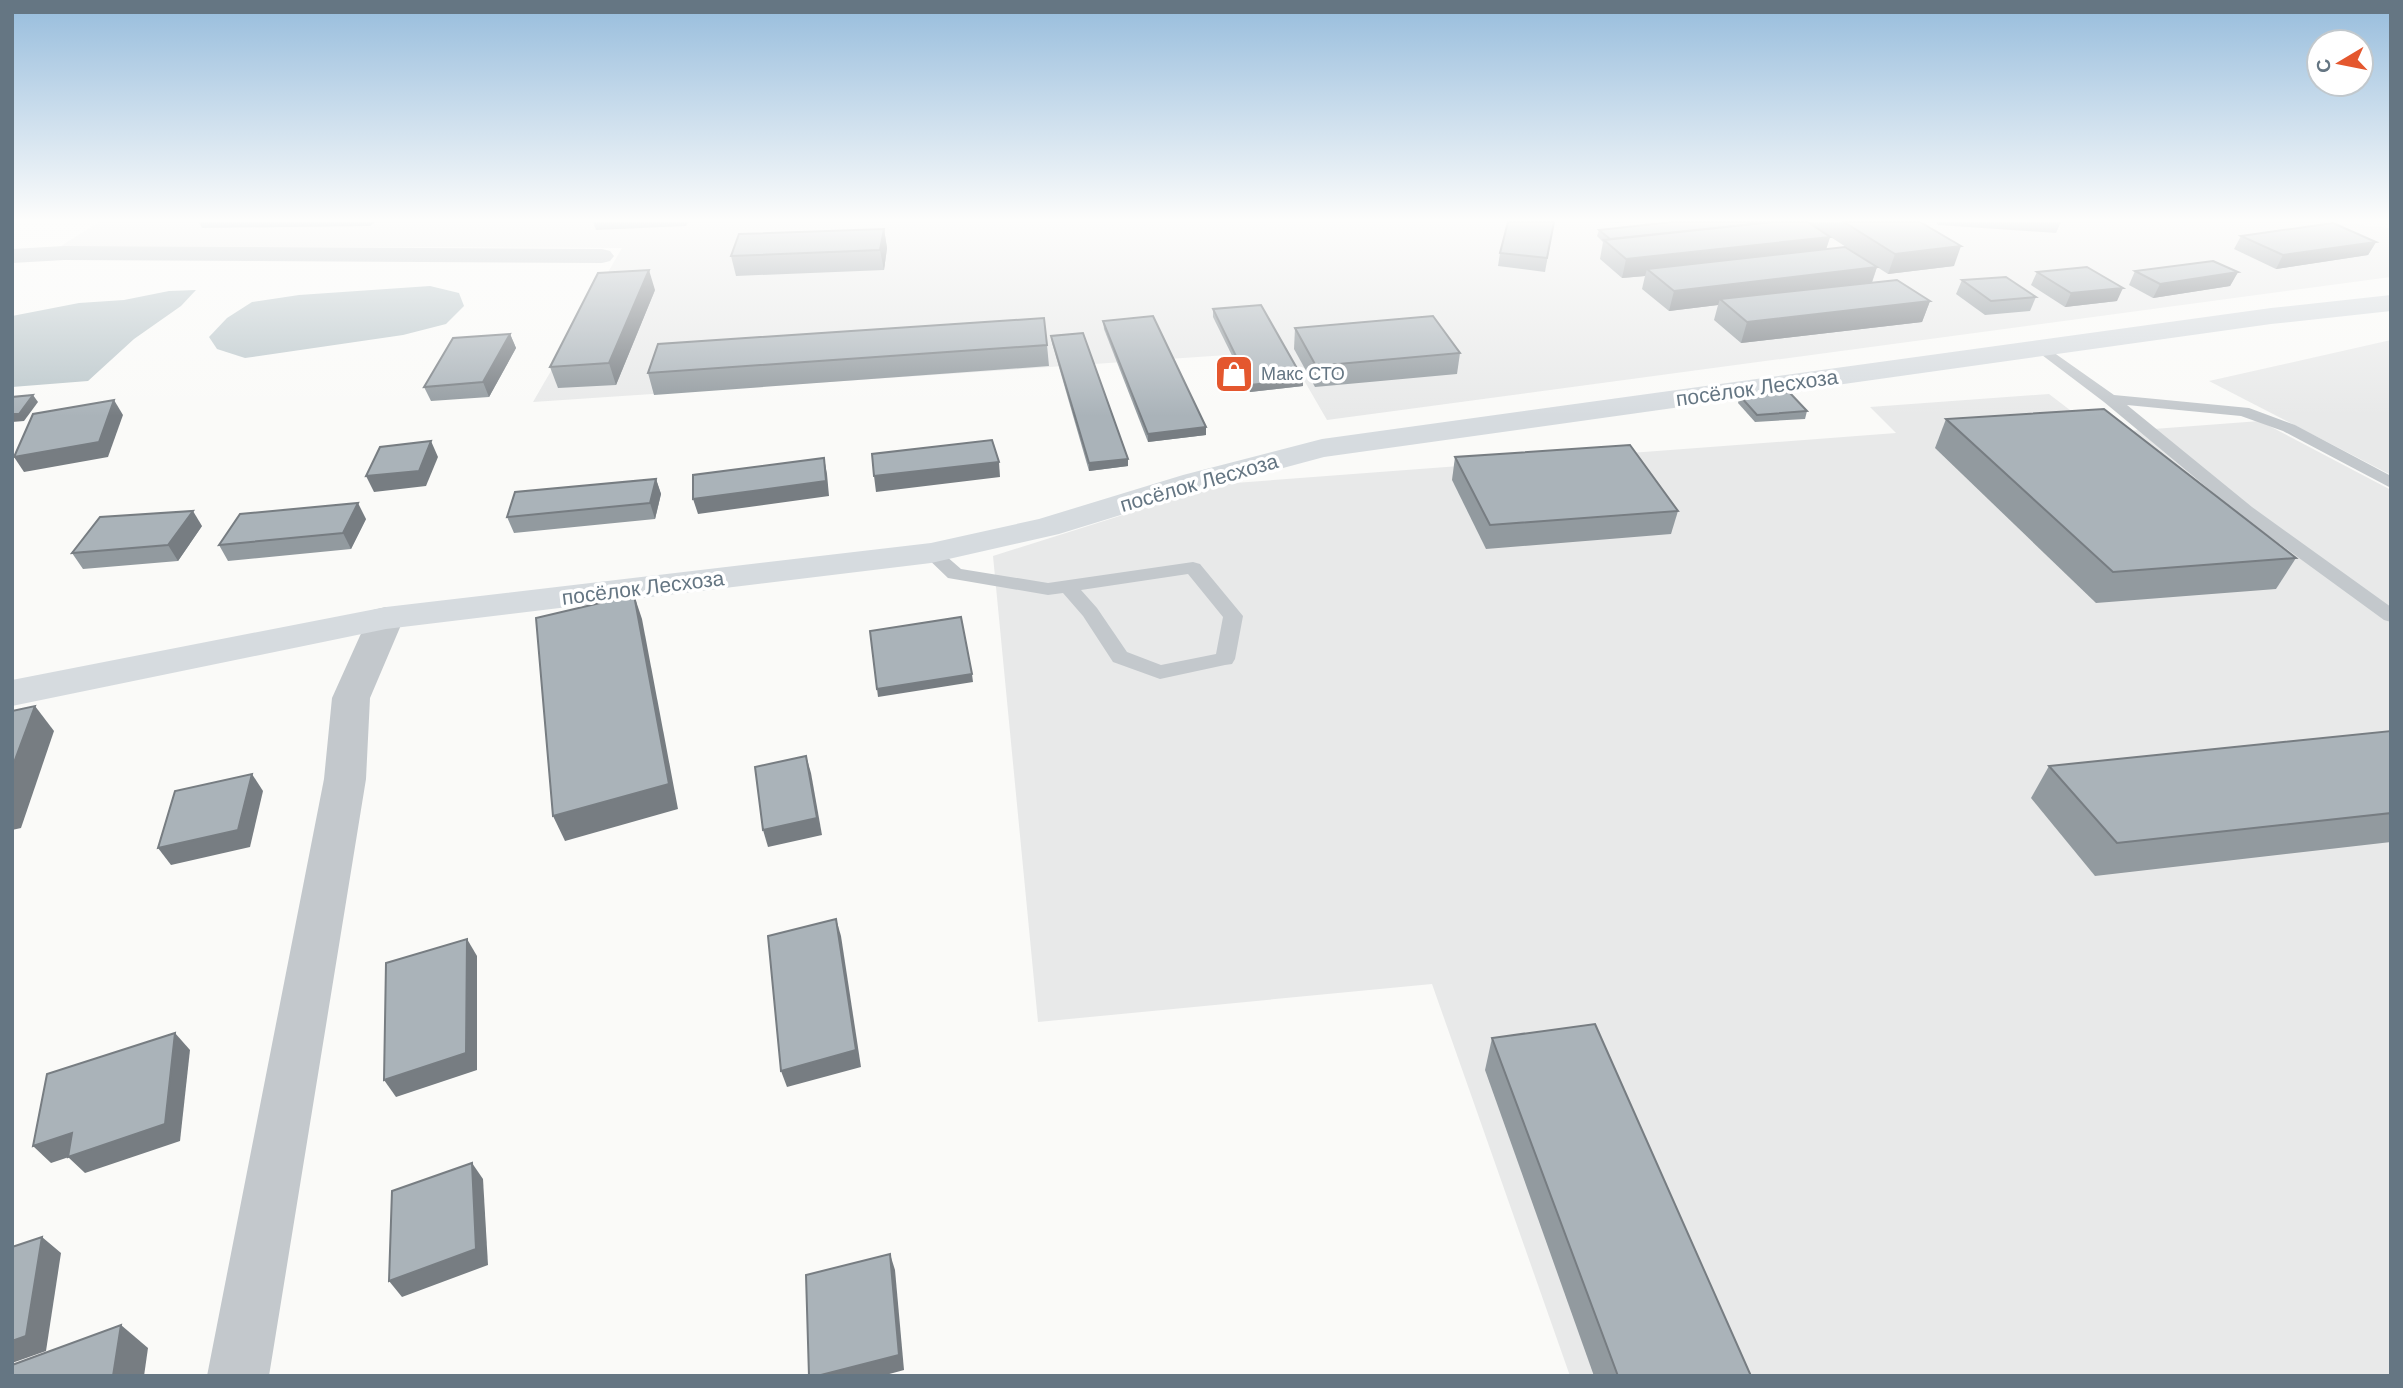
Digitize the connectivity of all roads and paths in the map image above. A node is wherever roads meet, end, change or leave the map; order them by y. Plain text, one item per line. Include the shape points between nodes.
1 (2391, 303) edge
2 (2043, 349) junction
3 (2110, 399) junction
4 (2391, 483) edge
5 (931, 553) junction
6 (1067, 586) junction
7 (2391, 616) edge
8 (386, 618) junction
9 (12, 693) edge
10 (238, 1376) edge

1 - 2 street, посёлок Лесхоза
2 - 3 lane
2 - 5 street, посёлок Лесхоза via 1322,448 1047,527
3 - 4 lane via 2243,411 2289,428
3 - 7 lane via 2246,511
5 - 6 lane via 955,575 1048,589
5 - 8 street, посёлок Лесхоза
6 - 6 lane via 1193,568 1233,616 1225,659 1160,672 1120,657
8 - 9 street, посёлок Лесхоза
8 - 10 street via 351,698 345,779

